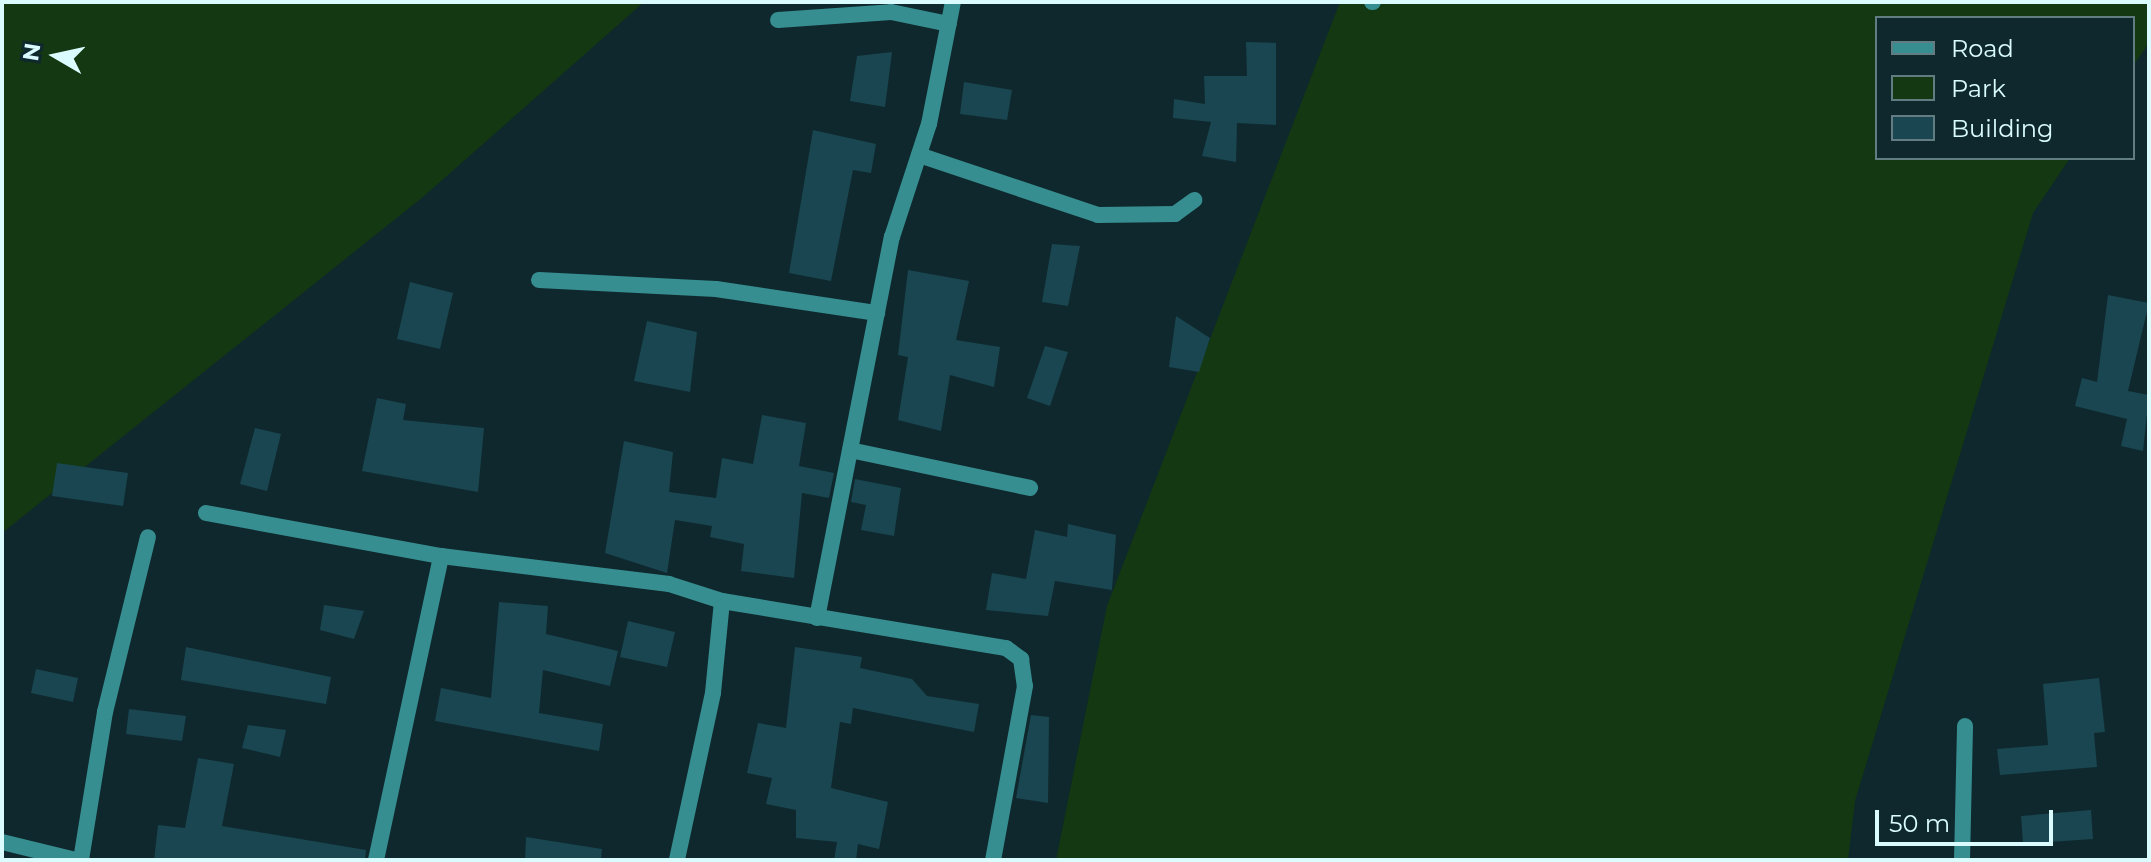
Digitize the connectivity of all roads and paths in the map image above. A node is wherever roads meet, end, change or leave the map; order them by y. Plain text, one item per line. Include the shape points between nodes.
1 (953, 2) edge
2 (778, 20) dead end
3 (949, 24) junction
4 (919, 155) junction
5 (1194, 200) dead end
6 (539, 280) dead end
7 (877, 313) junction
8 (850, 450) junction
9 (1030, 488) dead end
10 (206, 513) dead end
11 (148, 537) dead end
12 (441, 556) junction
13 (722, 601) junction
14 (817, 618) junction
15 (1965, 726) dead end
16 (2, 842) edge
17 (78, 860) edge
18 (376, 860) edge
19 (677, 860) edge
20 (993, 860) edge
21 (1962, 860) edge

1 - 3 street
2 - 3 street via 891,12
3 - 4 street
4 - 5 street via 1098,215 1175,214
4 - 7 street
6 - 7 street via 716,289
7 - 8 street
8 - 9 street
8 - 14 street
10 - 12 street
11 - 17 street via 105,712
12 - 13 street via 669,584
12 - 18 street
13 - 14 street
13 - 19 street via 713,693
14 - 20 street via 1006,648 1021,659 1025,686
15 - 21 street
16 - 17 street

